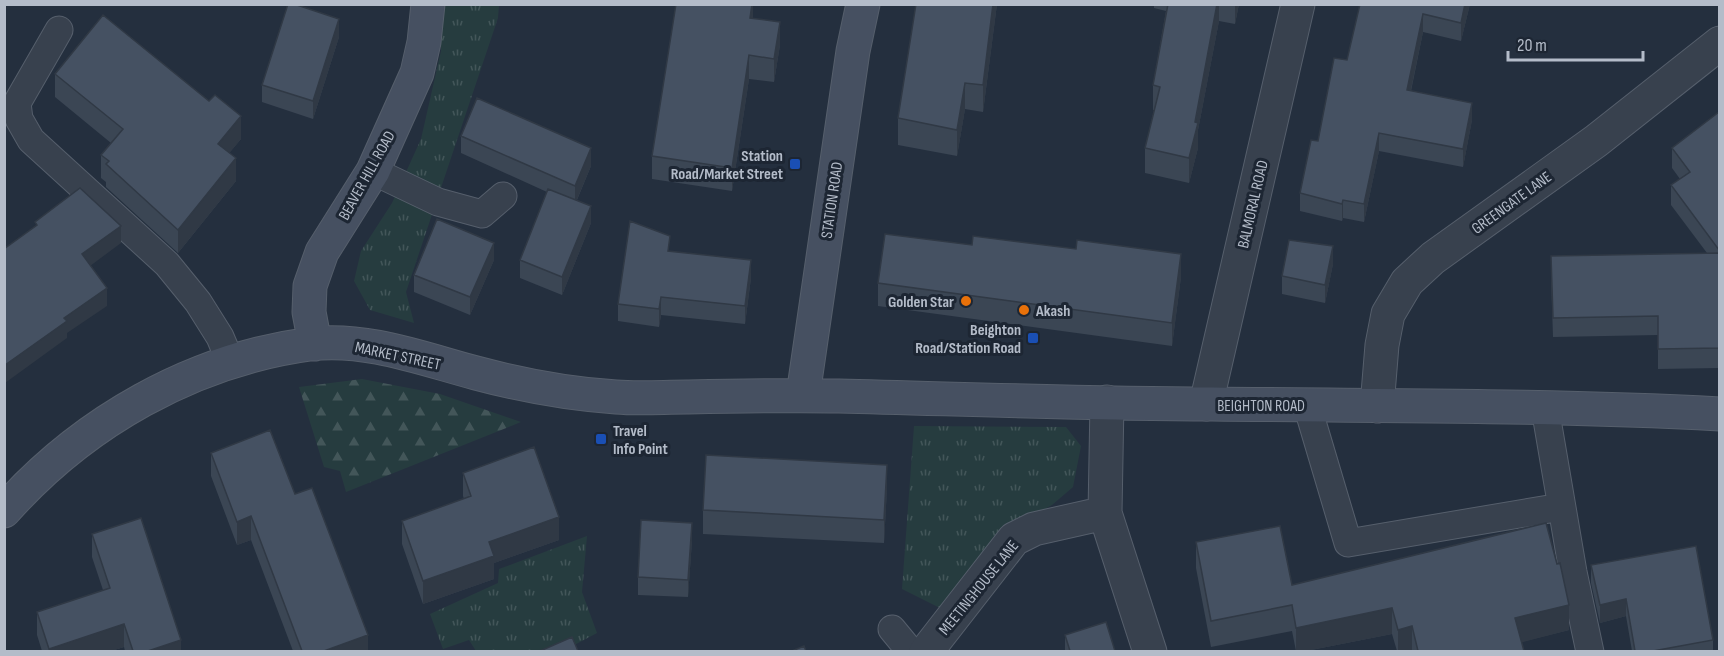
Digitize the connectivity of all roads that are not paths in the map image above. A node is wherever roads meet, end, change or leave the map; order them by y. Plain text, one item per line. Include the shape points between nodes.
1 (428, 4) edge
2 (863, 4) edge
3 (1298, 4) edge
4 (59, 30) dead end
5 (1719, 43) edge
6 (372, 171) junction
7 (502, 196) dead end
8 (315, 344) junction
9 (231, 363) junction
10 (802, 395) junction
11 (1107, 402) junction
12 (1206, 404) junction
13 (1307, 405) junction
14 (1377, 406) junction
15 (1545, 408) junction
16 (1719, 414) edge
17 (1561, 507) junction
18 (4, 511) edge
19 (1105, 513) junction
20 (892, 629) dead end
21 (911, 651) edge
22 (926, 651) edge
23 (1150, 651) edge
24 (1590, 651) edge

1 - 6 main road, BEAVER HILL ROAD via 417,73
2 - 10 main road, STATION ROAD
3 - 12 street, BALMORAL ROAD
4 - 9 lane via 17,102 19,119 31,140 167,264 198,302
5 - 14 street, GREENGATE LANE via 1596,141 1433,258 1407,282 1388,314
6 - 7 lane via 438,202 482,214
6 - 8 main road, BEAVER HILL ROAD via 322,252 310,286 309,312
8 - 9 main road, MARKET STREET
8 - 10 main road, MARKET STREET via 361,345 481,375 619,398
9 - 18 main road, MARKET STREET via 160,391 79,440 31,481
10 - 11 main road, BEIGHTON ROAD
11 - 12 main road, BEIGHTON ROAD
11 - 19 street
12 - 13 main road, BEIGHTON ROAD
13 - 14 main road, BEIGHTON ROAD
13 - 17 lane via 1348,543
14 - 15 main road, BEIGHTON ROAD
15 - 16 main road, BEIGHTON ROAD
15 - 17 lane
17 - 24 lane
19 - 22 street, MEETINGHOUSE LANE via 1034,529 1014,539
19 - 23 street
20 - 21 lane

